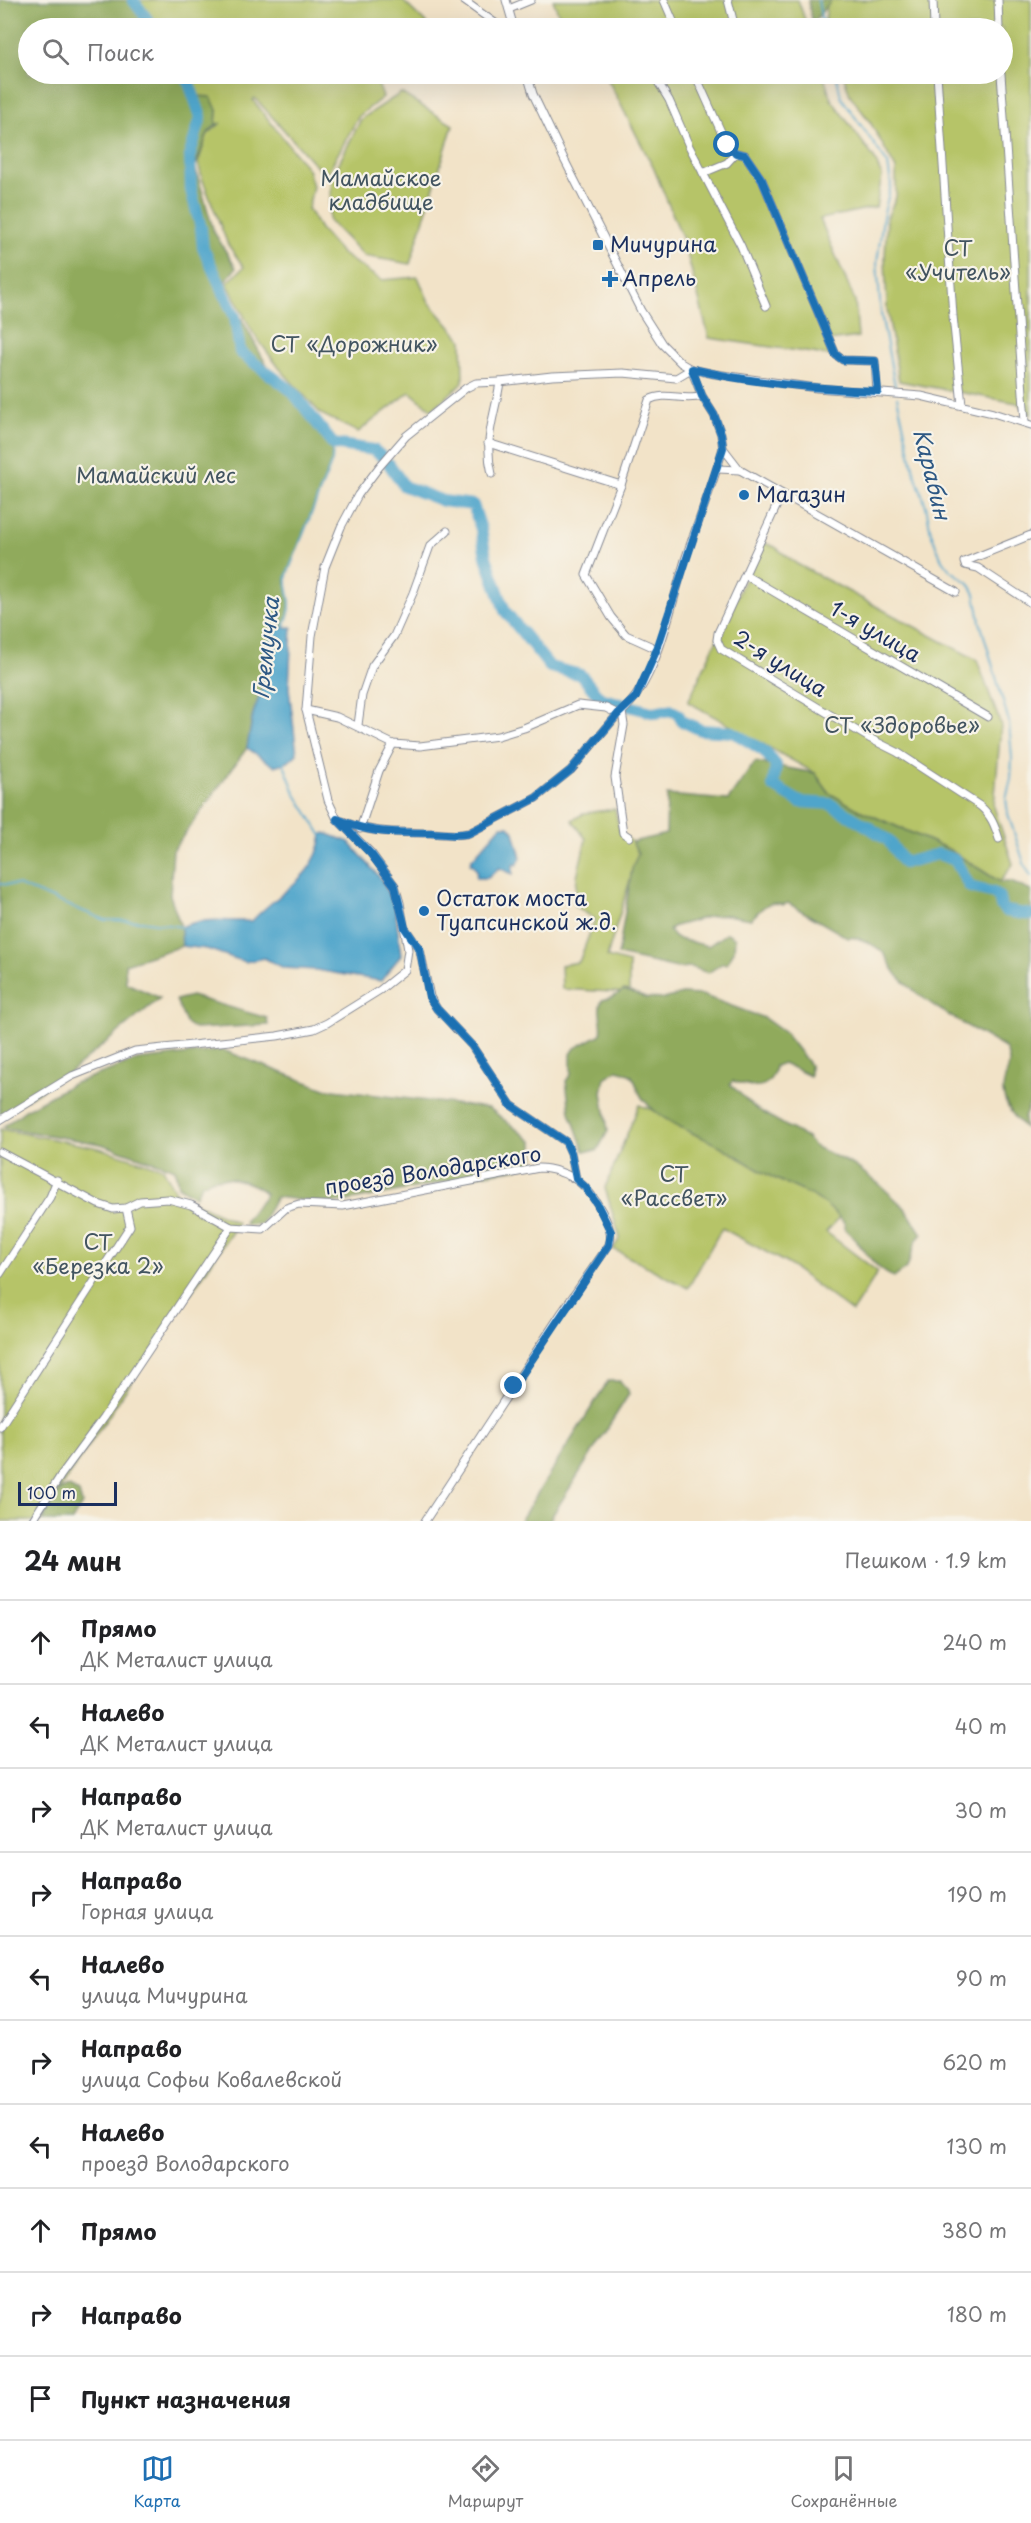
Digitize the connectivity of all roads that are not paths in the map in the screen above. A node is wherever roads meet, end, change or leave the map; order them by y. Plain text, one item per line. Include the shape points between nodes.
1 (463, 0) edge
2 (506, 0) edge
3 (531, 0) edge
4 (664, 0) edge
5 (728, 0) edge
6 (933, 0) edge
7 (998, 0) edge
8 (509, 9) junction
9 (488, 18) edge
10 (512, 18) edge
11 (672, 18) edge
12 (732, 18) edge
13 (934, 18) edge
14 (999, 18) edge
15 (530, 84) edge
16 (659, 84) edge
17 (700, 84) edge
18 (937, 84) edge
19 (1002, 84) edge
20 (736, 153) junction
21 (703, 173) junction
22 (766, 306) dead end
23 (692, 369) junction
24 (500, 382) junction
25 (878, 391) junction
26 (702, 396) junction
27 (962, 405) junction
28 (1028, 424) edge
29 (488, 443) junction
30 (723, 448) junction
31 (718, 468) junction
32 (740, 470) junction
33 (492, 474) dead end
34 (621, 485) junction
35 (782, 494) junction
36 (447, 531) dead end
37 (1031, 535) edge
38 (977, 555) junction
39 (978, 568) junction
40 (745, 575) junction
41 (956, 592) dead end
42 (1031, 603) edge
43 (657, 649) junction
44 (306, 710) junction
45 (621, 712) junction
46 (988, 717) dead end
47 (358, 725) junction
48 (393, 744) junction
49 (337, 819) junction
50 (360, 829) junction
51 (629, 837) dead end
52 (999, 839) dead end
53 (405, 928) junction
54 (0, 1120) edge
55 (0, 1152) edge
56 (576, 1179) junction
57 (57, 1180) junction
58 (126, 1208) junction
59 (231, 1227) junction
60 (0, 1274) edge
61 (0, 1427) edge
62 (32, 1521) edge
63 (425, 1521) edge

1 - 9 street
2 - 8 street
3 - 8 street
4 - 11 street
5 - 12 street
6 - 13 street
7 - 14 street
8 - 10 street
15 - 23 street via 644,316 668,351
16 - 21 street
17 - 20 street via 727,145
18 - 27 street
19 - 28 street
20 - 21 street via 727,163
20 - 25 street via 745,155 762,180 836,355 843,360 875,361
21 - 22 street via 741,246
23 - 24 street via 676,378 623,373
23 - 25 street via 817,388
23 - 26 street
24 - 29 street
24 - 44 street via 476,383 466,388 406,436 358,495 325,567 312,636
25 - 27 street
26 - 30 street via 714,415
26 - 34 street via 660,396 650,400
27 - 28 street
29 - 33 street
29 - 34 street
30 - 31 street
30 - 32 street
31 - 32 street
31 - 43 street
32 - 35 street
34 - 43 street via 586,575 626,635
35 - 40 street
35 - 41 street
36 - 47 street via 430,546 394,636 372,666 362,695
37 - 38 street
38 - 39 street
38 - 39 street via 964,562
39 - 42 street
40 - 46 street, 1-я улица
40 - 52 street, 2-я улица via 717,640 721,649 897,752 980,806 995,825
43 - 45 street via 636,697
44 - 47 street
44 - 49 street via 328,800
45 - 48 street via 578,705 498,736 420,746
45 - 50 street via 571,770 536,798 469,833 386,834
45 - 51 street via 624,725 615,777 624,833
47 - 48 street
48 - 50 street
49 - 50 street
49 - 53 street via 395,886
53 - 54 street via 405,970 327,1023 277,1036 135,1052 72,1076
53 - 56 street via 420,950 429,997 437,1009 472,1046 511,1105 566,1142
55 - 57 street, проезд Володарского
56 - 59 street, проезд Володарского via 539,1168 344,1206 299,1204 286,1208 263,1229
56 - 63 street via 597,1204 612,1240
57 - 58 street, проезд Володарского via 98,1204
57 - 60 street
58 - 59 street, проезд Володарского via 141,1201 168,1199 191,1205
58 - 61 street via 130,1226
59 - 62 street

